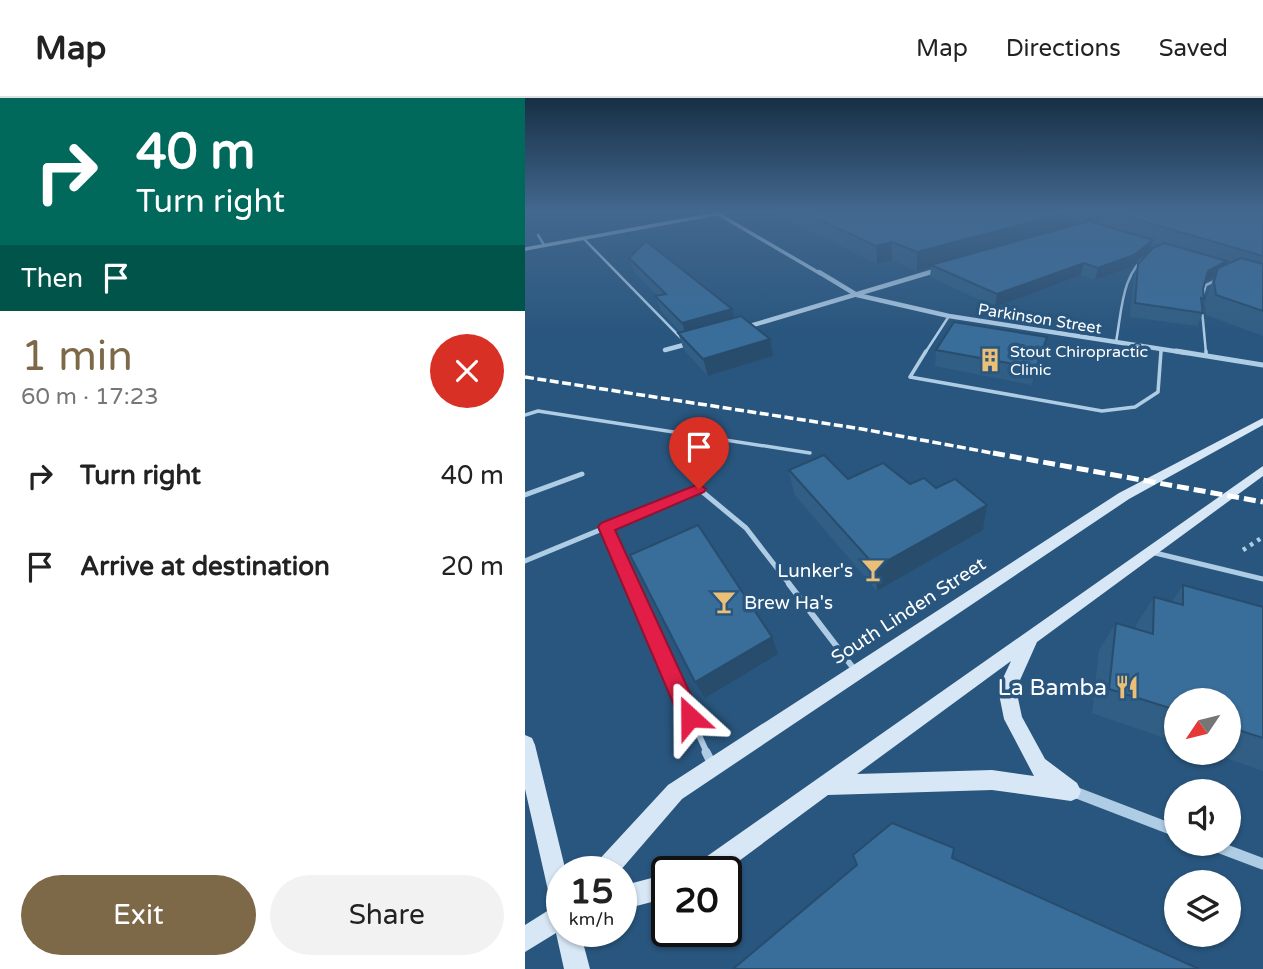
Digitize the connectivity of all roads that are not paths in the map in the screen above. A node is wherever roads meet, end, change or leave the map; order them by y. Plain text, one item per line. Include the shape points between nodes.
1 (597, 253) edge
2 (784, 253) edge
3 (1153, 253) edge
4 (938, 271) edge
5 (1224, 277) edge
6 (857, 295) junction
7 (949, 316) junction
8 (738, 330) edge
9 (699, 341) edge
10 (1117, 342) junction
11 (687, 344) junction
12 (1161, 349) junction
13 (665, 350) dead end
14 (1206, 356) junction
15 (1263, 365) edge
16 (525, 415) edge
17 (1263, 421) edge
18 (810, 453) dead end
19 (1263, 470) edge
20 (582, 474) dead end
21 (525, 495) edge
22 (606, 527) junction
23 (1151, 552) junction
24 (525, 561) edge
25 (1263, 579) edge
26 (1031, 637) junction
27 (857, 673) junction
28 (525, 745) edge
29 (713, 767) junction
30 (824, 785) junction
31 (1071, 791) junction
32 (1164, 826) edge
33 (551, 856) edge
34 (617, 856) edge
35 (726, 856) edge
36 (1241, 856) edge
37 (1263, 864) edge
38 (546, 926) edge
39 (525, 940) edge
40 (572, 947) edge
41 (577, 969) edge

1 - 11 lane
2 - 6 street
3 - 10 lane via 1142,257 1129,272
4 - 6 street
5 - 14 lane via 1206,285 1201,302
6 - 7 street, Parkinson Street
6 - 8 street
7 - 10 street, Parkinson Street
7 - 12 lane via 910,377 1102,411 1135,407 1158,392
9 - 11 street
10 - 12 street, Parkinson Street
11 - 13 street
12 - 14 street, Parkinson Street
14 - 15 street, Parkinson Street
16 - 18 lane via 538,411
17 - 27 main road, South Linden Street via 1124,496
19 - 23 main road
20 - 21 lane
22 - 24 lane
22 - 27 lane via 699,489 746,528
22 - 29 lane
23 - 25 lane
23 - 26 main road
26 - 30 main road
26 - 31 main road via 1007,689 1013,719 1038,766
27 - 29 main road, South Linden Street
28 - 33 main road
29 - 34 main road, South Linden Street via 675,792
30 - 31 main road via 992,780
30 - 35 main road
31 - 32 street
36 - 37 street
38 - 39 main road
40 - 41 main road

